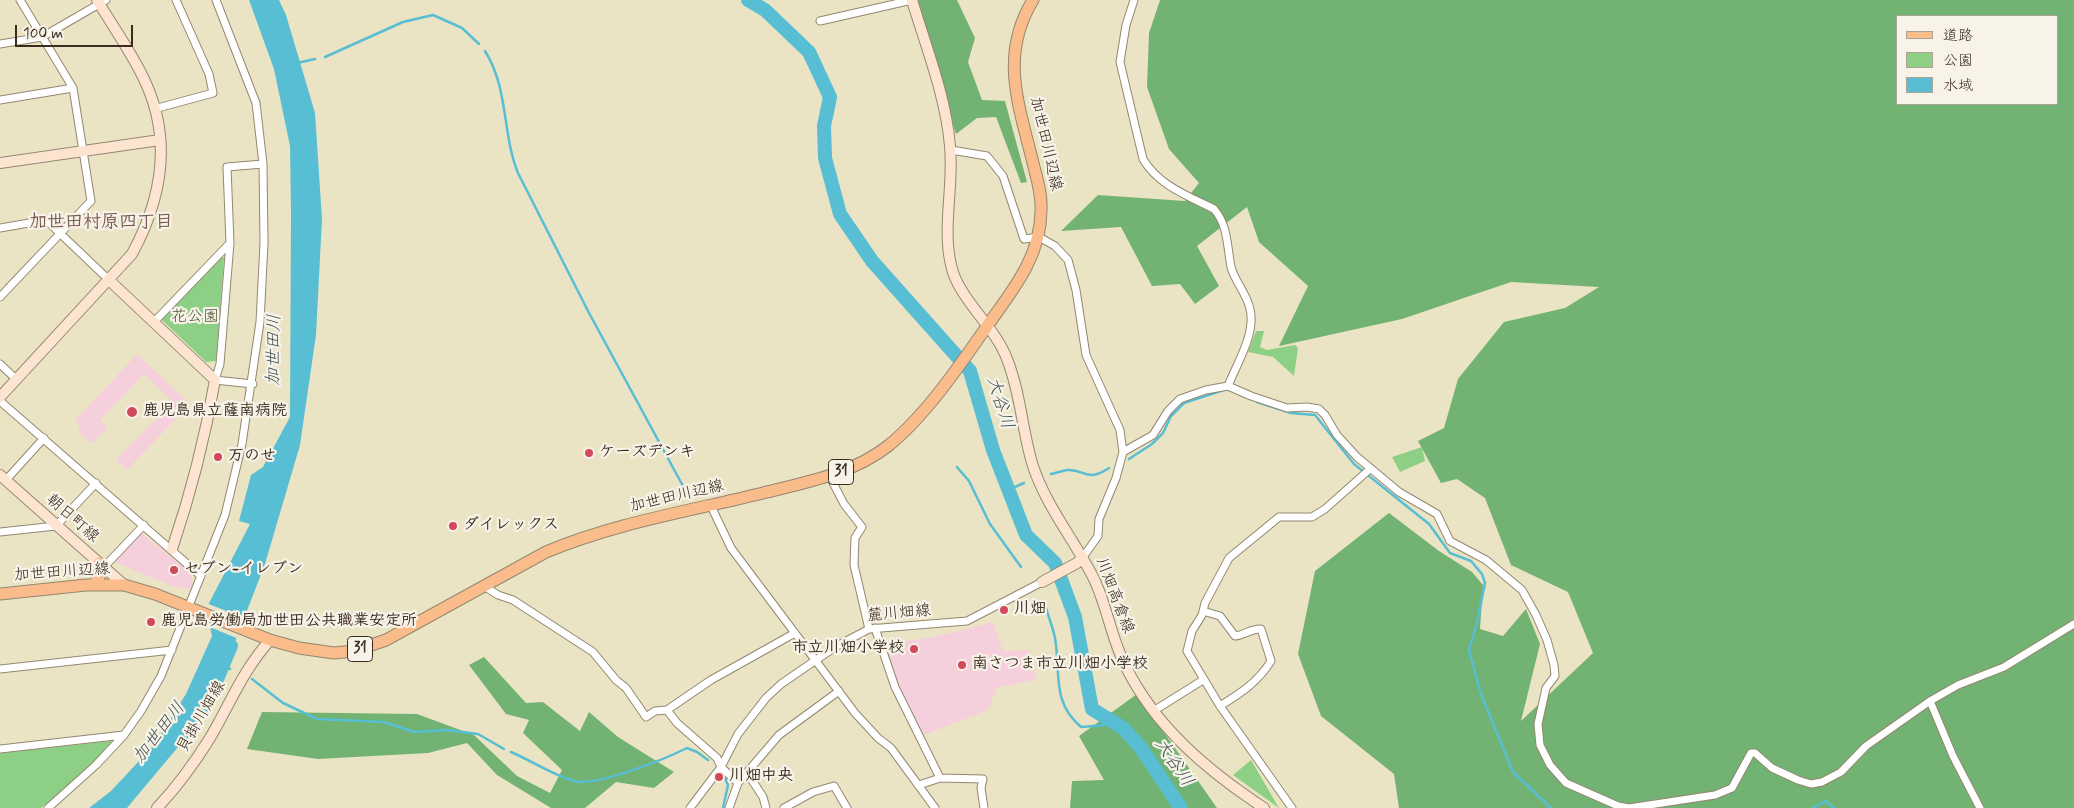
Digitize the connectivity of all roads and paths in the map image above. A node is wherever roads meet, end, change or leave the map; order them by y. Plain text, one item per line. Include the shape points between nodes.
1 (20, 0) edge
2 (176, 0) edge
3 (216, 0) edge
4 (912, 0) edge
5 (1033, 0) edge
6 (1134, 0) edge
7 (101, 1) edge
8 (820, 21) dead end
9 (42, 37) junction
10 (0, 44) edge
11 (73, 88) junction
12 (0, 100) edge
13 (154, 109) junction
14 (160, 140) junction
15 (83, 150) junction
16 (951, 150) junction
17 (0, 164) edge
18 (263, 164) junction
19 (0, 228) edge
20 (60, 233) junction
21 (1039, 237) junction
22 (230, 243) junction
23 (109, 280) junction
24 (0, 297) edge
25 (153, 323) junction
26 (985, 329) junction
27 (0, 364) edge
28 (16, 379) junction
29 (215, 380) junction
30 (252, 384) junction
31 (1228, 386) junction
32 (0, 399) edge
33 (44, 438) junction
34 (1123, 452) junction
35 (1367, 472) junction
36 (830, 476) junction
37 (3, 478) edge
38 (96, 483) junction
39 (711, 506) junction
40 (144, 525) junction
41 (56, 526) junction
42 (0, 532) edge
43 (172, 549) junction
44 (1080, 560) junction
45 (101, 565) junction
46 (201, 576) junction
47 (1042, 582) joint
48 (93, 585) junction
49 (124, 585) junction
50 (484, 586) junction
51 (0, 594) edge
52 (193, 609) junction
53 (1203, 611) junction
54 (2074, 624) edge
55 (872, 628) junction
56 (795, 633) junction
57 (270, 640) junction
58 (172, 650) junction
59 (816, 660) junction
60 (0, 669) edge
61 (1203, 680) junction
62 (839, 691) junction
63 (1930, 701) junction
64 (1220, 706) junction
65 (667, 710) junction
66 (1155, 710) junction
67 (124, 735) junction
68 (0, 748) edge
69 (721, 767) junction
70 (748, 774) junction
71 (940, 778) junction
72 (738, 784) junction
73 (919, 785) junction
74 (48, 808) edge
75 (157, 808) edge
76 (690, 808) edge
77 (728, 808) edge
78 (766, 808) edge
79 (784, 808) edge
80 (847, 808) edge
81 (935, 808) edge
82 (984, 808) edge
83 (1264, 808) edge
84 (1292, 808) edge
85 (1980, 808) edge

1 - 9 street
2 - 13 street via 209,74 213,92
3 - 18 street via 256,103
4 - 8 street
4 - 16 street, 川畑高倉線 via 948,127
5 - 21 main road, 加世田川辺線 / 31 via 1018,33 1013,68 1041,192
6 - 31 street via 1120,62 1143,159 1149,170 1163,182 1218,214 1225,228 1232,269 1251,310 1249,338
7 - 9 street
7 - 13 street via 142,76
9 - 10 street
9 - 11 street
11 - 12 street
11 - 15 street
13 - 14 street
14 - 15 street
14 - 23 street via 158,193 132,254
15 - 17 street
15 - 20 street via 91,201
16 - 21 street via 987,156 1003,176 1024,239
16 - 26 street, 川畑高倉線 via 948,220 951,266 955,279
18 - 22 street via 227,167
18 - 30 street via 264,274
19 - 20 street via 46,220
20 - 23 street
20 - 24 street
21 - 26 main road, 加世田川辺線 / 31 via 1017,284
21 - 34 street via 1055,246 1068,260 1086,355 1120,430
22 - 25 street
22 - 29 street via 220,364
23 - 25 street
23 - 28 street
25 - 29 street
26 - 36 main road, 加世田川辺線 / 31 via 906,430 867,460
26 - 44 street, 川畑高倉線 via 1003,350 1013,374 1038,481
27 - 28 street
28 - 32 street
29 - 30 street
29 - 43 street via 196,474
30 - 46 street via 242,444 224,516
31 - 34 street via 1188,395 1180,400 1168,411 1153,434
31 - 35 street via 1287,408 1319,409
32 - 33 street
33 - 37 street
33 - 38 street
34 - 44 street via 1100,519 1098,536
35 - 53 street via 1312,517 1279,517 1253,537 1229,558
35 - 63 street via 1437,514 1450,541 1486,560 1522,590 1547,640 1554,665 1555,676 1546,688 1538,724 1543,754 1566,784 1618,806 1629,808 1715,794 1732,788 1748,756 1754,752 1772,768 1798,780 1811,784 1822,782 1841,772 1866,746
36 - 39 main road, 加世田川辺線 / 31
36 - 55 street via 844,504 862,527 855,538 854,565
37 - 41 street, 朝日町線
38 - 40 street
38 - 41 street
39 - 50 main road, 加世田川辺線 / 31 via 626,525 568,543
39 - 56 street via 731,548
40 - 43 street
40 - 45 street
41 - 42 street
41 - 45 street, 朝日町線
43 - 46 street
44 - 47 street, 麓川畑線
44 - 66 street, 川畑高倉線 via 1100,594 1125,667
45 - 48 main road
45 - 49 street, 朝日町線
46 - 52 street
47 - 55 street, 麓川畑線 via 967,621
48 - 49 main road, 加世田川辺線 / 31
48 - 51 main road, 加世田川辺線 / 31
49 - 52 main road, 加世田川辺線 / 31
50 - 57 main road, 加世田川辺線 / 31 via 386,640 354,651 320,652
50 - 65 street via 513,600 593,652 626,688 646,717 655,711
52 - 57 main road, 加世田川辺線 / 31
52 - 58 street
53 - 61 street via 1192,631 1187,651
53 - 64 street via 1220,616 1236,636 1245,635 1255,628 1261,629 1271,661 1250,687
54 - 63 street via 2004,668 1958,685
55 - 59 street, 麓川畑線 via 852,636
55 - 71 street via 895,688
56 - 59 street
56 - 65 street via 712,680
57 - 75 street, 貝掛川畑線 via 247,668 209,738
58 - 60 street
58 - 67 street via 142,712
59 - 62 street
59 - 69 street, 麓川畑線 via 766,698 738,734
61 - 64 street
61 - 66 street
62 - 70 street via 779,735
62 - 73 street via 866,725 891,748
63 - 85 street
64 - 84 street
65 - 69 street via 717,758
66 - 83 street, 川畑高倉線 via 1194,756 1243,796
67 - 68 street
67 - 74 street via 96,766
69 - 72 street
69 - 76 street, 麓川畑線
70 - 72 street
70 - 78 street
71 - 73 street
71 - 82 street via 983,779
72 - 77 street
73 - 81 street
79 - 80 street via 813,792 834,786

